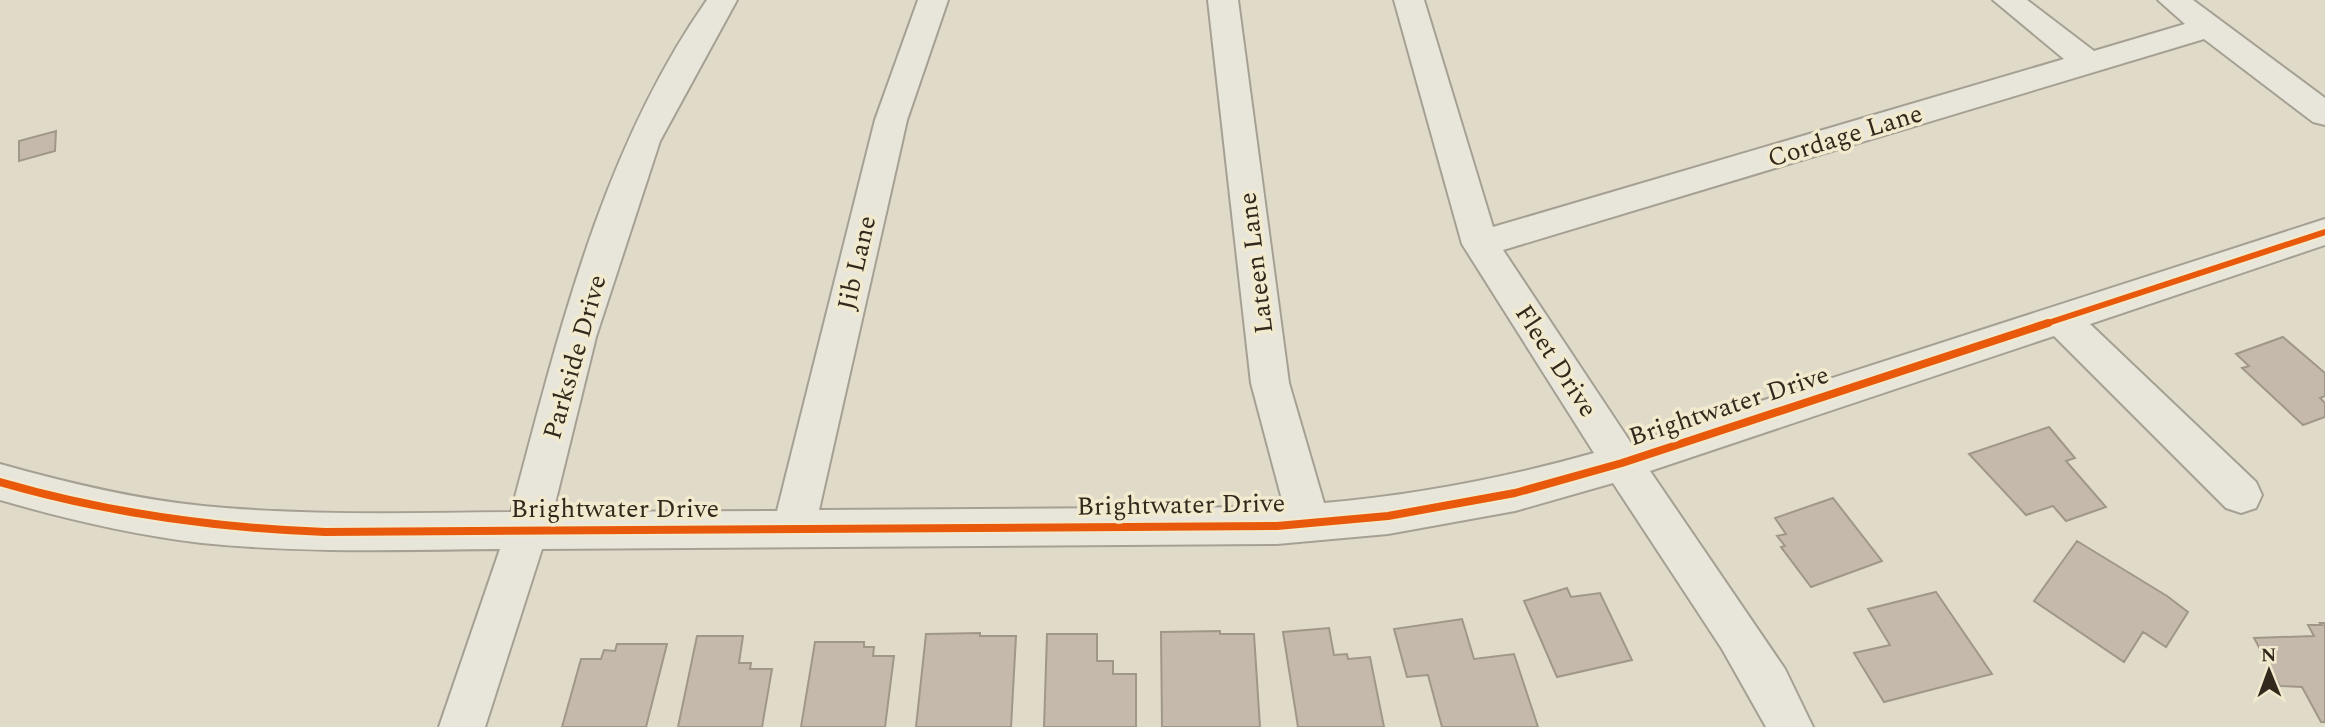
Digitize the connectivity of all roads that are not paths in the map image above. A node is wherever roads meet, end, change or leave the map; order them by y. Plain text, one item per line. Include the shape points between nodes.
1 (722, 0) edge
2 (933, 0) edge
3 (1223, 0) edge
4 (1409, 0) edge
5 (2008, 0) edge
6 (2173, 0) edge
7 (2209, 27) junction
8 (2089, 63) junction
9 (2325, 114) edge
10 (2325, 232) edge
11 (1480, 244) junction
12 (2061, 319) junction
13 (1622, 463) junction
14 (0, 482) edge
15 (2241, 495) dead end
16 (1309, 523) junction
17 (794, 529) junction
18 (527, 531) junction
19 (462, 727) edge
20 (1790, 727) edge

1 - 18 street, Parkside Drive via 643,141 578,337
2 - 17 street, Jib Lane via 891,120
3 - 16 street, Lateen Lane via 1270,383
4 - 11 street, Fleet Drive
5 - 8 street
6 - 7 street
7 - 8 street, Cordage Lane
7 - 9 street
8 - 11 street, Cordage Lane
10 - 12 street, Brightwater Drive
11 - 13 street, Fleet Drive
12 - 13 street, Brightwater Drive
12 - 15 street
13 - 16 street, Brightwater Drive via 1515,493 1388,516
13 - 20 street, Fleet Drive via 1738,634
14 - 18 street, Brightwater Drive via 108,511 237,529
16 - 17 street, Brightwater Drive
17 - 18 street, Brightwater Drive
18 - 19 street, Parkside Drive

